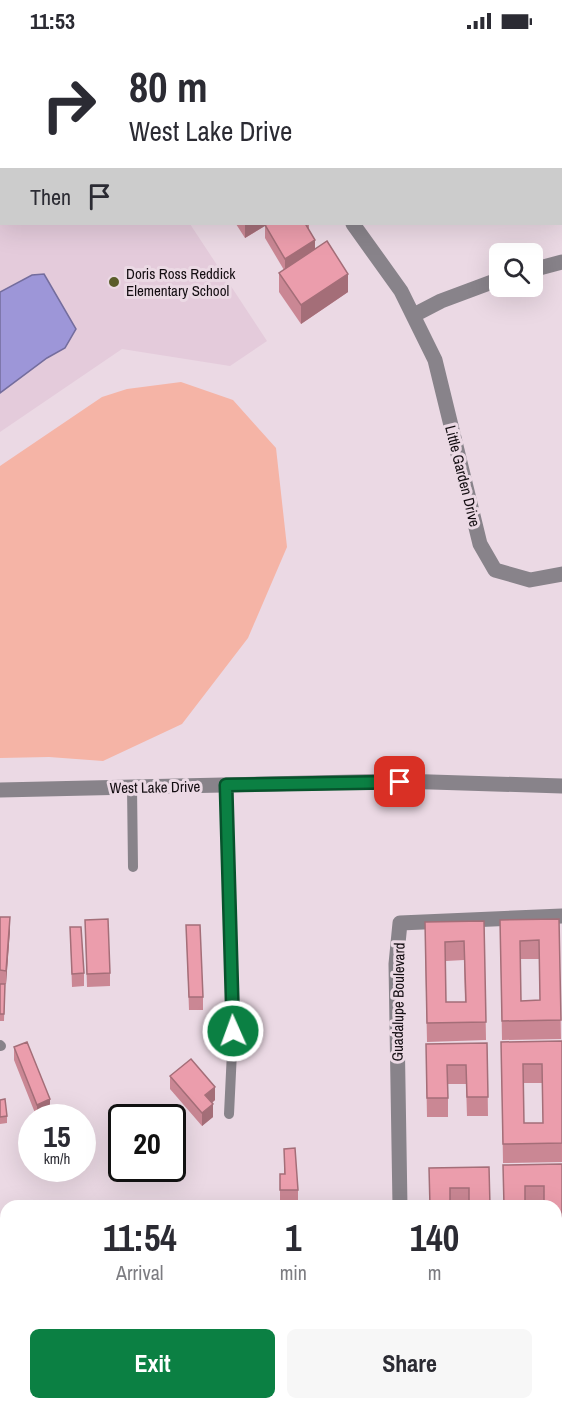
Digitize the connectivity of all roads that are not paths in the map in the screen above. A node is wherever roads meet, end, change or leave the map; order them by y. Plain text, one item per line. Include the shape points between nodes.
1 (354, 225) edge
2 (562, 262) edge
3 (543, 267) edge
4 (489, 283) edge
5 (414, 315) junction
6 (562, 574) edge
7 (226, 785) junction
8 (562, 786) edge
9 (132, 787) junction
10 (0, 790) edge
11 (133, 867) dead end
12 (562, 916) edge
13 (229, 1114) dead end
14 (400, 1200) edge

1 - 5 street, Little Garden Drive
2 - 3 street
4 - 5 street
5 - 6 street, Little Garden Drive via 435,360 480,544 495,570 530,580
7 - 8 street, West Lake Drive via 400,782
7 - 9 street, West Lake Drive
7 - 13 lane via 233,1031
9 - 10 street, West Lake Drive
9 - 11 lane
12 - 14 street, Guadalupe Boulevard via 400,923 396,964

